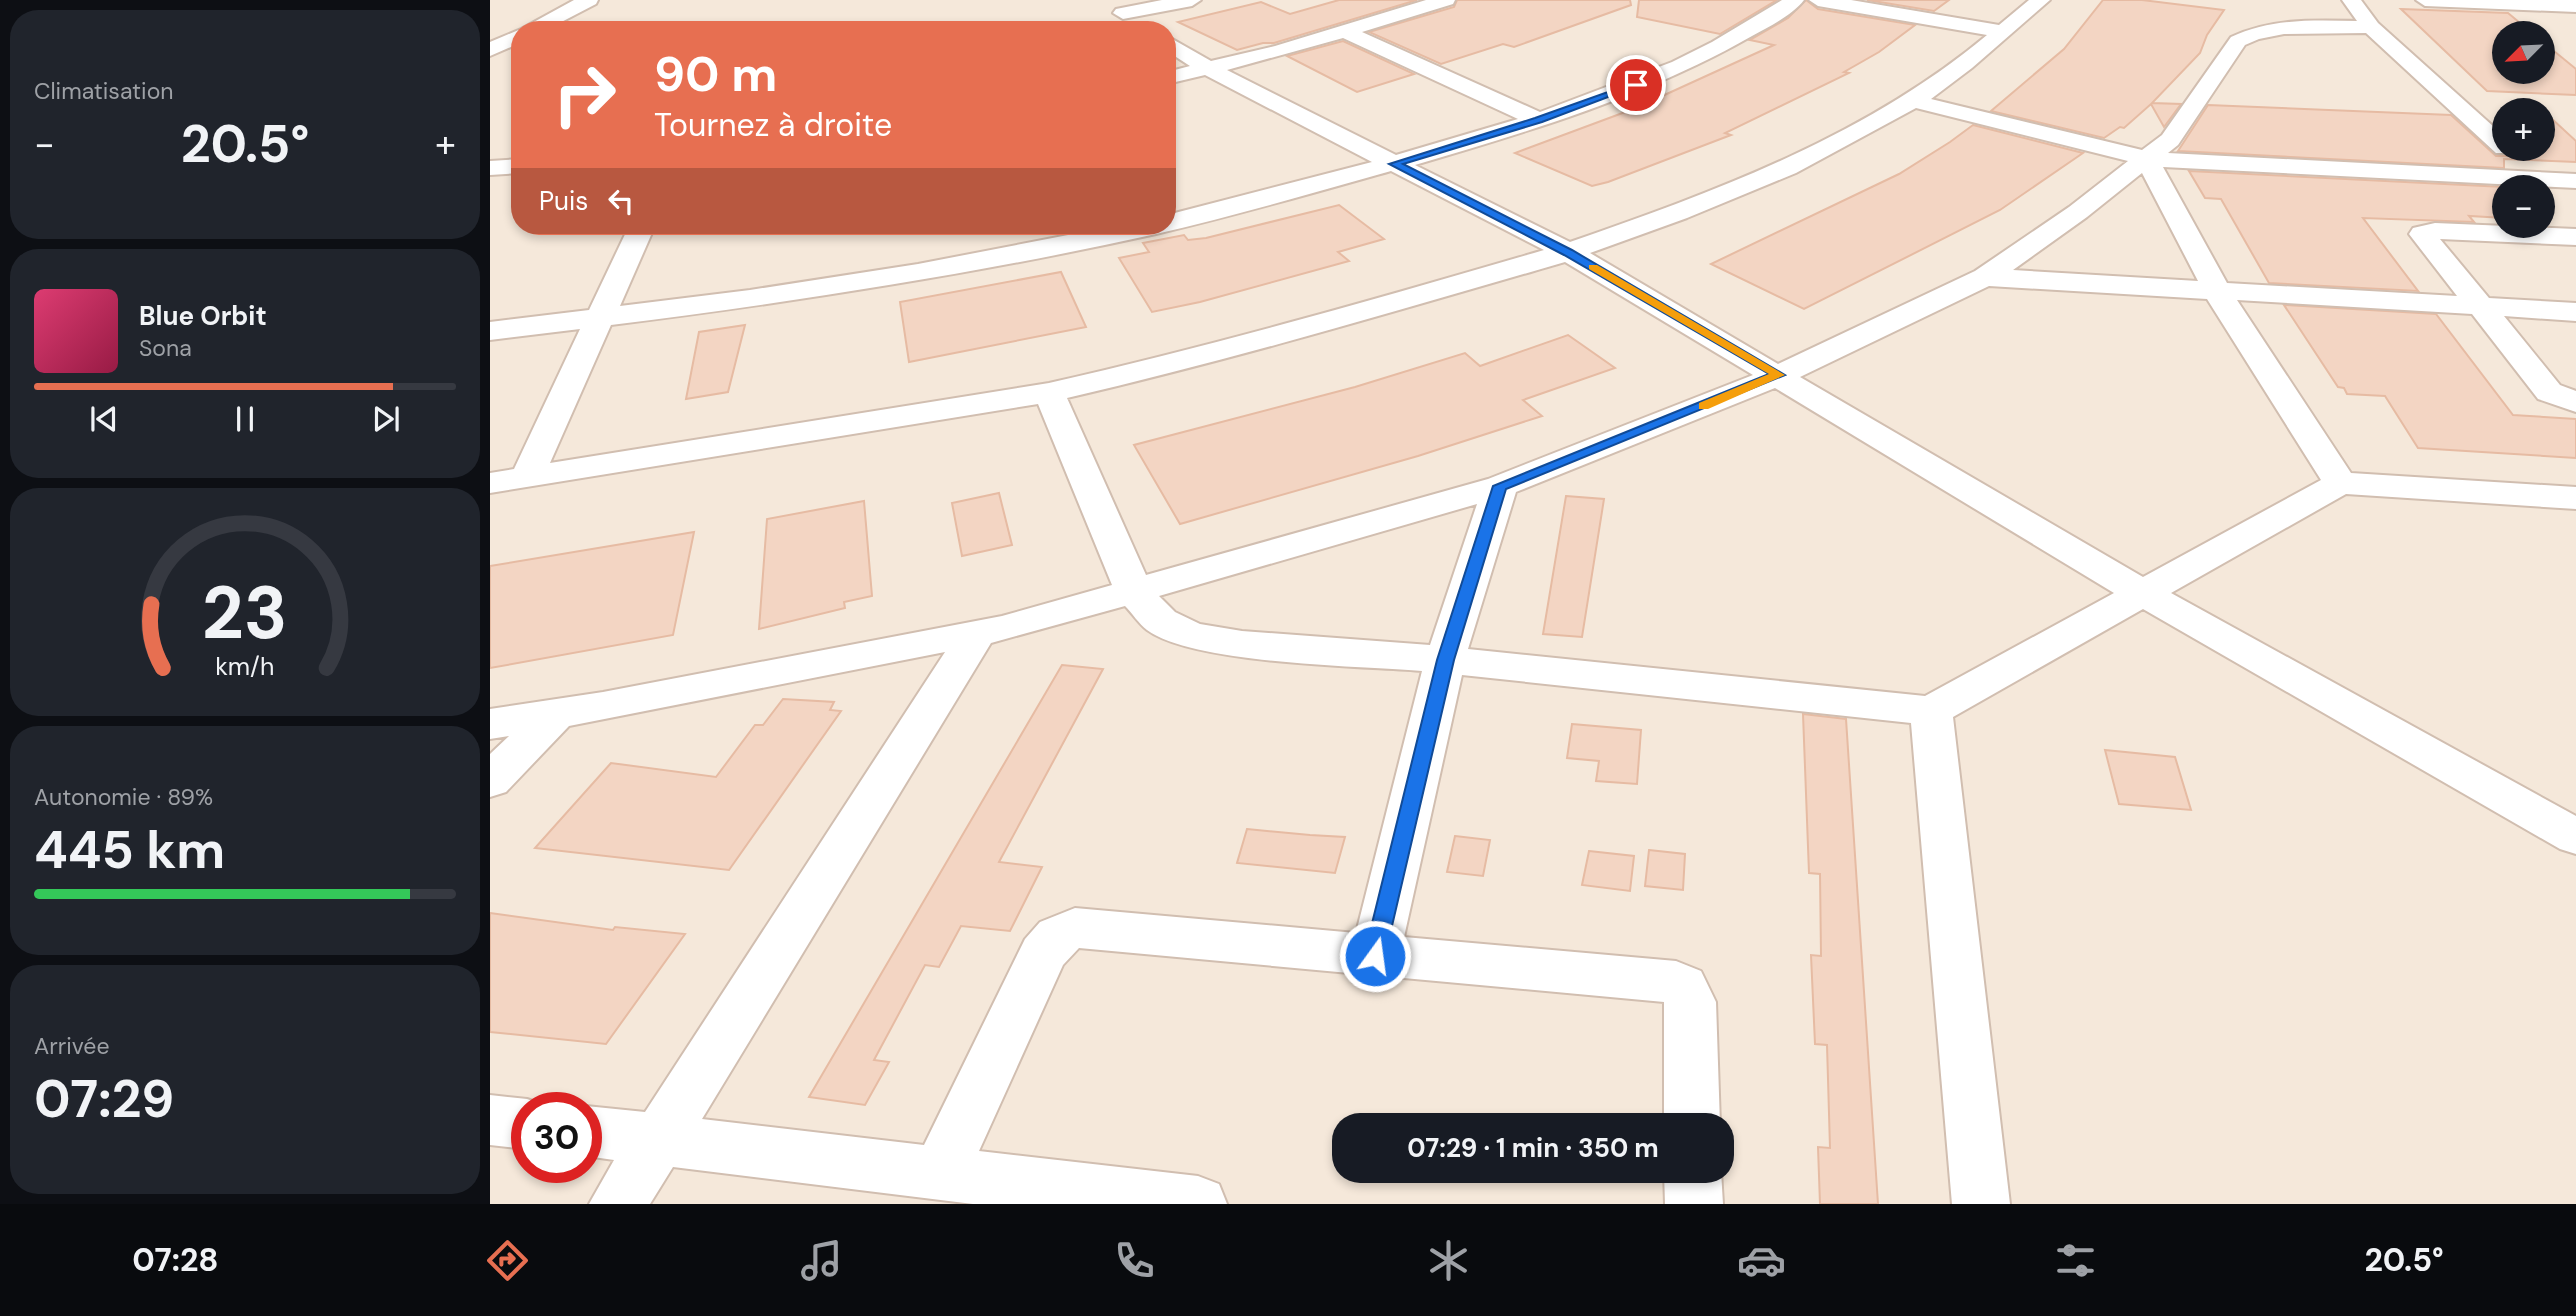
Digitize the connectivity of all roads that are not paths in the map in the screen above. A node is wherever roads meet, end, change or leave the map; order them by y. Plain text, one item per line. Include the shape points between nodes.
1 (589, 0) edge
2 (1102, 0) edge
3 (1192, 0) edge
4 (1446, 0) edge
5 (1795, 0) edge
6 (1818, 0) edge
7 (2041, 0) edge
8 (2351, 0) edge
9 (2425, 0) edge
10 (2549, 3) edge
11 (2576, 6) edge
12 (1124, 13) junction
13 (548, 21) edge
14 (1136, 21) edge
15 (2576, 25) edge
16 (2371, 27) junction
17 (1345, 32) junction
18 (2003, 32) junction
19 (511, 40) edge
20 (1176, 48) edge
21 (490, 50) edge
22 (1209, 69) junction
23 (1176, 76) edge
24 (1913, 101) junction
25 (1539, 120) junction
26 (2492, 136) edge
27 (2147, 159) junction
28 (2519, 161) edge
29 (1394, 164) junction
30 (511, 167) edge
31 (490, 168) edge
32 (2535, 175) edge
33 (2492, 177) edge
34 (2555, 180) edge
35 (2576, 181) edge
36 (2555, 200) edge
37 (2570, 220) edge
38 (1176, 221) edge
39 (638, 235) edge
40 (1109, 235) edge
41 (1568, 252) junction
42 (1985, 277) junction
43 (2217, 293) junction
44 (2480, 306) junction
45 (2576, 312) edge
46 (601, 316) junction
47 (490, 331) edge
48 (1779, 375) junction
49 (1049, 393) junction
50 (2576, 402) edge
51 (526, 479) junction
52 (490, 483) edge
53 (2340, 483) junction
54 (1500, 486) junction
55 (2576, 498) edge
56 (1134, 592) junction
57 (2144, 594) junction
58 (977, 634) junction
59 (1445, 660) junction
60 (1931, 710) junction
61 (557, 713) junction
62 (490, 724) edge
63 (490, 781) edge
64 (2576, 837) edge
65 (1375, 956) junction
66 (1692, 1113) edge
67 (490, 1120) edge
68 (511, 1122) edge
69 (602, 1133) edge
70 (657, 1140) junction
71 (941, 1171) junction
72 (1693, 1183) edge
73 (618, 1204) edge
74 (1198, 1204) edge
75 (1694, 1204) edge
76 (1981, 1204) edge

1 - 13 street
2 - 12 street
3 - 12 street
4 - 17 street
5 - 25 street via 1755,29 1660,76
6 - 18 street
7 - 18 street
8 - 16 street
9 - 10 street
10 - 11 street
10 - 15 street
12 - 14 street
16 - 26 street
16 - 27 street via 2252,32 2238,41 2170,140
17 - 22 street
17 - 25 street
18 - 24 street
19 - 21 street
20 - 22 street
22 - 23 street
22 - 29 street
24 - 27 street
24 - 41 street via 1787,168
25 - 29 street
27 - 33 street
27 - 42 street
27 - 43 street
28 - 32 street
29 - 38 street
29 - 41 street
30 - 31 street
34 - 35 street
36 - 37 street
37 - 44 street via 2422,234
39 - 46 street
40 - 46 street via 750,299
41 - 48 street
41 - 49 street
42 - 43 street
42 - 48 street
43 - 44 street
43 - 53 street
44 - 45 street
44 - 50 street via 2549,392
46 - 47 street
46 - 51 street
48 - 54 street
48 - 57 street
49 - 51 street
49 - 56 street
51 - 52 street
53 - 55 street
53 - 57 street
54 - 56 street
54 - 59 street
56 - 58 street
56 - 59 street via 1161,621 1191,635 1242,645
57 - 60 street
57 - 64 street
58 - 61 street
58 - 70 street
59 - 60 street
59 - 65 street
60 - 76 street
61 - 62 street
61 - 63 street
65 - 66 street via 1676,982 1690,1002
65 - 71 street via 1075,928 1062,933 1043,953
67 - 68 street
69 - 70 street
70 - 71 street
70 - 73 street
71 - 74 street
72 - 75 street

